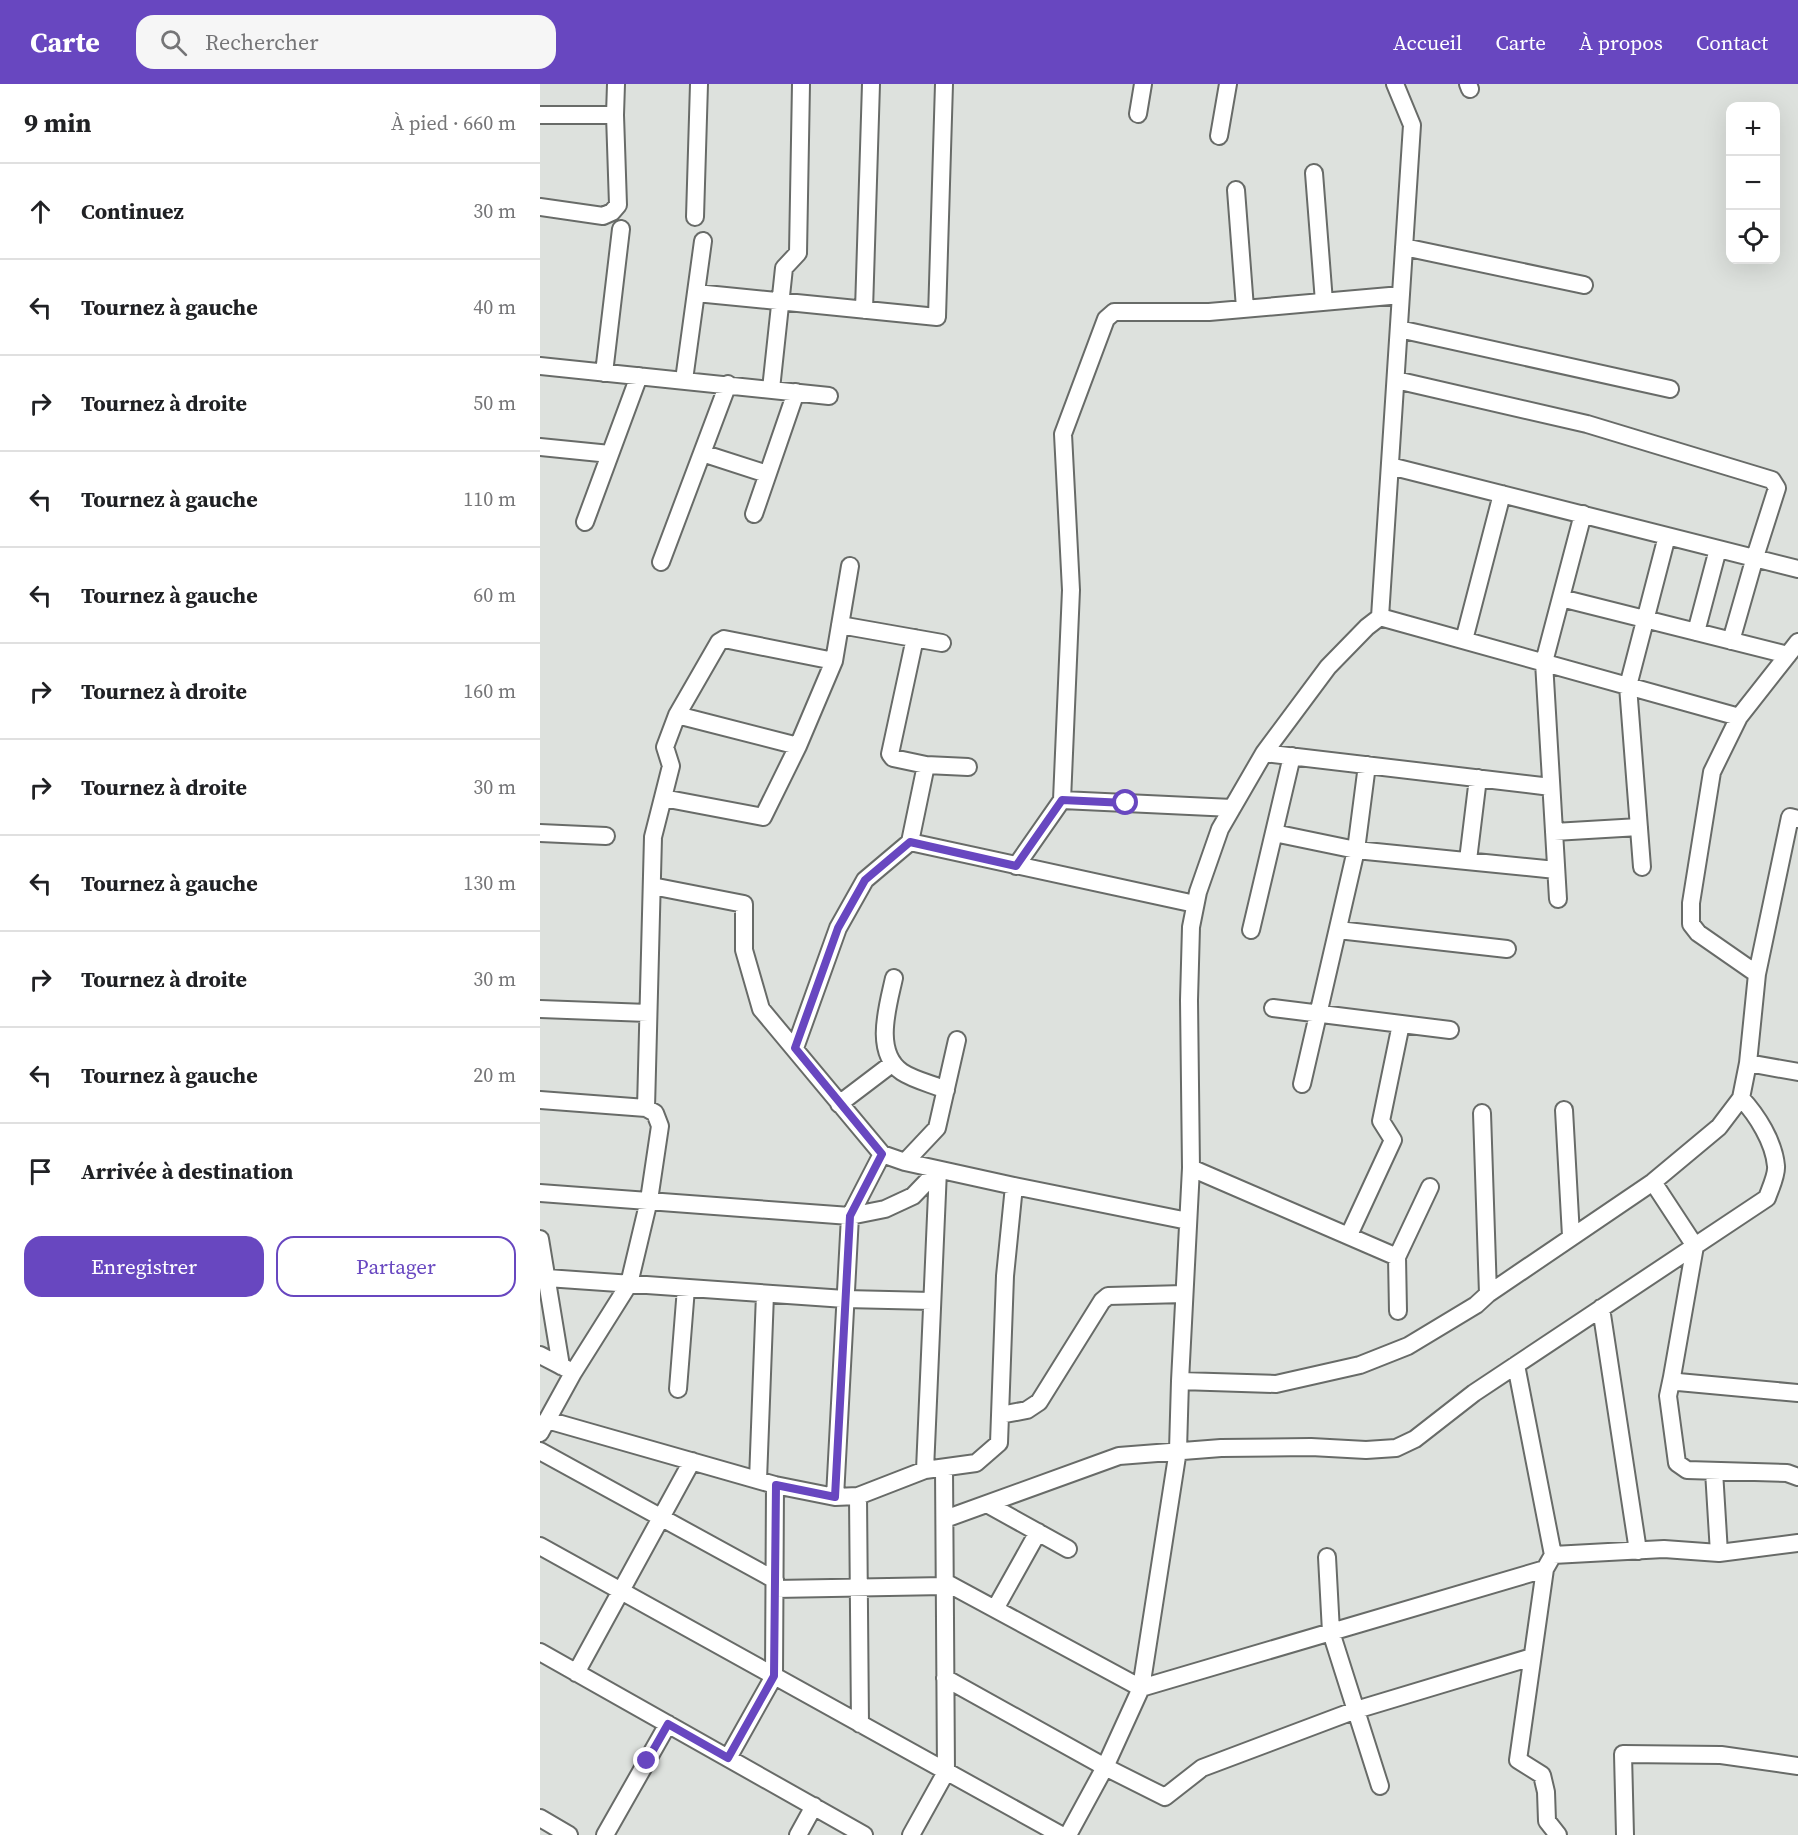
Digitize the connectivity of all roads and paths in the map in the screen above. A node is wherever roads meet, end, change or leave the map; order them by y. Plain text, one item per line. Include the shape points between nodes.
1 (616, 84) edge
2 (699, 84) edge
3 (801, 84) edge
4 (871, 84) edge
5 (944, 84) edge
6 (1143, 84) edge
7 (1227, 84) edge
8 (1395, 84) edge
9 (1138, 114) dead end
10 (540, 115) edge
11 (615, 115) junction
12 (1220, 136) dead end
13 (1314, 173) dead end
14 (1236, 190) dead end
15 (540, 207) edge
16 (695, 217) dead end
17 (621, 229) dead end
18 (703, 241) dead end
19 (1404, 247) junction
20 (1584, 285) dead end
21 (696, 292) junction
22 (1401, 295) junction
23 (780, 301) junction
24 (1324, 302) junction
25 (1245, 308) junction
26 (864, 310) junction
27 (1399, 329) junction
28 (540, 366) edge
29 (604, 373) junction
30 (639, 376) junction
31 (684, 380) junction
32 (1396, 380) junction
33 (728, 384) junction
34 (771, 389) junction
35 (1670, 389) dead end
36 (796, 392) junction
37 (829, 396) dead end
38 (540, 447) edge
39 (702, 453) junction
40 (610, 454) junction
41 (1390, 466) junction
42 (767, 474) junction
43 (1502, 494) junction
44 (754, 514) dead end
45 (1583, 514) junction
46 (585, 522) dead end
47 (1668, 536) junction
48 (1718, 549) junction
49 (1755, 557) junction
50 (661, 562) dead end
51 (850, 566) dead end
52 (1798, 569) edge
53 (1561, 598) junction
54 (1380, 617) junction
55 (1646, 619) junction
56 (840, 625) junction
57 (1696, 632) junction
58 (915, 638) junction
59 (1464, 640) junction
60 (1731, 640) junction
61 (942, 643) dead end
62 (1793, 648) edge
63 (834, 662) junction
64 (1544, 663) junction
65 (1628, 686) junction
66 (677, 715) junction
67 (1739, 717) junction
68 (798, 746) junction
69 (1264, 753) junction
70 (1292, 756) junction
71 (926, 765) junction
72 (1367, 765) junction
73 (968, 767) dead end
74 (1478, 778) junction
75 (1551, 787) junction
76 (663, 798) junction
77 (1062, 800) junction
78 (1232, 808) junction
79 (1798, 819) edge
80 (1639, 827) junction
81 (540, 832) edge
82 (1554, 832) junction
83 (1274, 833) junction
84 (606, 836) dead end
85 (910, 842) junction
86 (1356, 850) junction
87 (1468, 860) junction
88 (1016, 866) junction
89 (1642, 867) dead end
90 (1556, 870) junction
91 (652, 886) junction
92 (1558, 899) dead end
93 (1196, 904) junction
94 (1251, 930) dead end
95 (1338, 930) junction
96 (1506, 949) dead end
97 (1758, 974) junction
98 (894, 978) dead end
99 (1273, 1008) dead end
100 (540, 1009) edge
101 (648, 1013) junction
102 (1318, 1014) junction
103 (1401, 1024) junction
104 (1450, 1030) dead end
105 (957, 1040) dead end
106 (795, 1048) junction
107 (893, 1063) junction
108 (1748, 1063) junction
109 (1798, 1072) edge
110 (1302, 1084) dead end
111 (946, 1089) junction
112 (1741, 1098) junction
113 (540, 1100) edge
114 (839, 1104) junction
115 (646, 1108) junction
116 (1564, 1110) dead end
117 (1482, 1113) dead end
118 (882, 1154) junction
119 (905, 1162) junction
120 (1191, 1168) junction
121 (938, 1170) junction
122 (1653, 1182) junction
123 (1014, 1186) junction
124 (1430, 1187) dead end
125 (540, 1193) edge
126 (649, 1200) junction
127 (850, 1216) junction
128 (1188, 1221) junction
129 (1349, 1235) junction
130 (1571, 1236) junction
131 (540, 1239) edge
132 (1695, 1246) junction
133 (1397, 1257) junction
134 (547, 1278) junction
135 (629, 1284) junction
136 (686, 1288) junction
137 (765, 1294) junction
138 (1184, 1294) junction
139 (1488, 1294) junction
140 (845, 1299) junction
141 (932, 1301) junction
142 (546, 1303) edge
143 (1602, 1308) junction
144 (1398, 1311) dead end
145 (540, 1355) edge
146 (1516, 1365) junction
147 (567, 1369) junction
148 (1672, 1377) junction
149 (1180, 1381) junction
150 (678, 1389) dead end
151 (1798, 1393) edge
152 (1000, 1415) junction
153 (544, 1426) edge
154 (1178, 1450) junction
155 (540, 1451) edge
156 (692, 1461) junction
157 (944, 1468) junction
158 (925, 1470) junction
159 (1714, 1471) junction
160 (1798, 1477) edge
161 (758, 1480) junction
162 (776, 1485) junction
163 (858, 1496) junction
164 (835, 1497) junction
165 (987, 1504) junction
166 (661, 1517) junction
167 (945, 1520) junction
168 (1038, 1532) junction
169 (1798, 1544) edge
170 (540, 1546) edge
171 (1068, 1549) dead end
172 (1638, 1551) junction
173 (1719, 1553) junction
174 (1327, 1557) dead end
175 (1549, 1562) junction
176 (775, 1584) junction
177 (945, 1584) junction
178 (858, 1588) junction
179 (621, 1591) junction
180 (995, 1609) junction
181 (1331, 1632) junction
182 (542, 1657) edge
183 (1532, 1657) junction
184 (576, 1673) junction
185 (774, 1676) junction
186 (945, 1678) junction
187 (1141, 1688) junction
188 (1356, 1710) junction
189 (668, 1724) junction
190 (860, 1724) junction
191 (728, 1758) junction
192 (1798, 1766) edge
193 (1105, 1767) junction
194 (946, 1772) junction
195 (1380, 1786) dead end
196 (814, 1806) junction
197 (540, 1818) edge
198 (569, 1835) edge
199 (605, 1835) edge
200 (798, 1835) edge
201 (864, 1835) edge
202 (911, 1835) edge
203 (1061, 1835) edge
204 (1068, 1835) edge
205 (1558, 1835) edge
206 (1625, 1835) edge

1 - 11 street
2 - 16 street
3 - 23 street via 798,253 784,268
4 - 26 street
5 - 26 street via 937,317
6 - 9 street
7 - 12 street
8 - 19 street via 1412,125
10 - 11 street
11 - 15 street via 618,205 612,213 603,216
13 - 24 street
14 - 25 street
17 - 29 street
18 - 21 street
19 - 20 street
19 - 22 street
21 - 23 street
21 - 31 street
22 - 24 street
22 - 27 street
23 - 26 street
23 - 34 street
24 - 25 street
25 - 77 street via 1114,312 1106,319 1067,423 1063,434 1071,590
27 - 32 street
27 - 35 street
28 - 29 street
29 - 30 street
30 - 31 street
30 - 40 street
31 - 33 street
32 - 41 street
32 - 49 street via 1587,424 1772,480 1778,488
33 - 34 street
33 - 39 street
34 - 36 street
36 - 37 street
36 - 42 street
38 - 40 street
39 - 42 street
39 - 50 street
40 - 46 street
41 - 43 street
41 - 54 street
42 - 44 street
43 - 45 street
43 - 59 street
45 - 47 street
45 - 53 street
47 - 48 street
47 - 55 street
48 - 49 street
48 - 57 street
49 - 52 street
49 - 60 street
51 - 56 street
53 - 55 street
53 - 64 street
54 - 59 street
54 - 69 street via 1328,667
55 - 57 street
55 - 65 street
56 - 58 street
56 - 63 street
57 - 60 street
58 - 61 street
58 - 71 street via 890,754
59 - 64 street
60 - 62 street
62 - 67 street
63 - 66 street via 724,639
63 - 68 street
64 - 65 street
64 - 75 street
65 - 67 street
65 - 80 street
66 - 68 street
66 - 76 street via 665,747 671,766
67 - 97 street via 1712,772 1690,903 1691,924 1698,933
68 - 76 street via 763,817
69 - 70 street
69 - 78 street
70 - 72 street
70 - 83 street
71 - 73 street
71 - 85 street
72 - 74 street
72 - 86 street
74 - 75 street
74 - 87 street
75 - 82 street
76 - 91 street via 653,837
77 - 78 street
77 - 88 street
78 - 93 street via 1220,829
79 - 97 street via 1790,817
80 - 82 street
80 - 89 street
81 - 84 street
82 - 90 street
83 - 86 street
83 - 94 street
85 - 88 street
85 - 106 street via 865,880 838,928
86 - 87 street
86 - 95 street
87 - 90 street
88 - 93 street
90 - 92 street
91 - 101 street
91 - 106 street via 744,904 744,950 761,1009
93 - 120 street via 1191,927 1189,1000
95 - 96 street
95 - 102 street
97 - 108 street
98 - 107 street via 885,1041
99 - 102 street
100 - 101 street
101 - 115 street
102 - 103 street
102 - 110 street
103 - 104 street
103 - 129 street via 1381,1122 1393,1140
105 - 111 street
106 - 114 street
107 - 111 street via 903,1072
107 - 114 street
108 - 109 street
108 - 112 street
111 - 119 street via 937,1128
112 - 122 street via 1719,1127
112 - 132 street via 1755,1113 1768,1138 1776,1167 1767,1198
113 - 115 street
114 - 118 street
115 - 126 street via 655,1113 660,1126
116 - 130 street
117 - 139 street
118 - 119 street
118 - 127 street
119 - 121 street
120 - 128 street
120 - 129 street
121 - 123 street
121 - 127 street via 913,1196 885,1209
121 - 141 street
122 - 130 street
122 - 132 street
123 - 128 street
123 - 152 street via 1005,1276
124 - 133 street
125 - 126 street
126 - 127 street
126 - 135 street
127 - 140 street
128 - 138 street
129 - 133 street
130 - 139 street
131 - 134 street
132 - 143 street
132 - 148 street
133 - 144 street
134 - 135 street
134 - 142 street
135 - 136 street
135 - 147 street
136 - 137 street
136 - 150 street
137 - 140 street
137 - 161 street
138 - 149 street
138 - 152 street via 1108,1296 1040,1402 1027,1410
139 - 149 street via 1408,1346 1360,1365 1276,1384
140 - 141 street
140 - 164 street
141 - 158 street
142 - 147 street
143 - 146 street
143 - 172 street
145 - 147 street
146 - 154 street via 1415,1439 1396,1448
146 - 175 street
147 - 153 street
148 - 151 street via 1678,1382
148 - 159 street via 1668,1396 1677,1463 1687,1470
149 - 154 street
152 - 157 street via 999,1443 976,1463
153 - 156 street
154 - 165 street via 1119,1456
154 - 187 street
155 - 166 street
156 - 161 street
156 - 166 street
157 - 158 street
157 - 167 street
158 - 163 street
159 - 160 street via 1787,1473
159 - 173 street
161 - 162 street
162 - 164 street
162 - 176 street
163 - 164 street
163 - 178 street
165 - 167 street
165 - 168 street
166 - 176 street
166 - 179 street
167 - 177 street
168 - 171 street
168 - 180 street
169 - 173 street
170 - 179 street
172 - 173 street
172 - 175 street
174 - 181 street
175 - 181 street
175 - 183 street
176 - 178 street
176 - 185 street
177 - 178 street
177 - 180 street
177 - 186 street
178 - 190 street
179 - 184 street
179 - 185 street
180 - 187 street
181 - 187 street
181 - 188 street
182 - 184 street
183 - 188 street
183 - 205 street via 1518,1760 1542,1775 1547,1821
184 - 189 street
185 - 190 street
185 - 191 street
186 - 193 street
186 - 194 street
187 - 193 street
188 - 193 street via 1202,1768 1165,1797
188 - 195 street
189 - 191 street
189 - 199 street
190 - 194 street
191 - 196 street
192 - 206 street via 1721,1755 1623,1754
193 - 204 street
194 - 202 street
194 - 203 street
196 - 200 street
196 - 201 street
197 - 198 street

